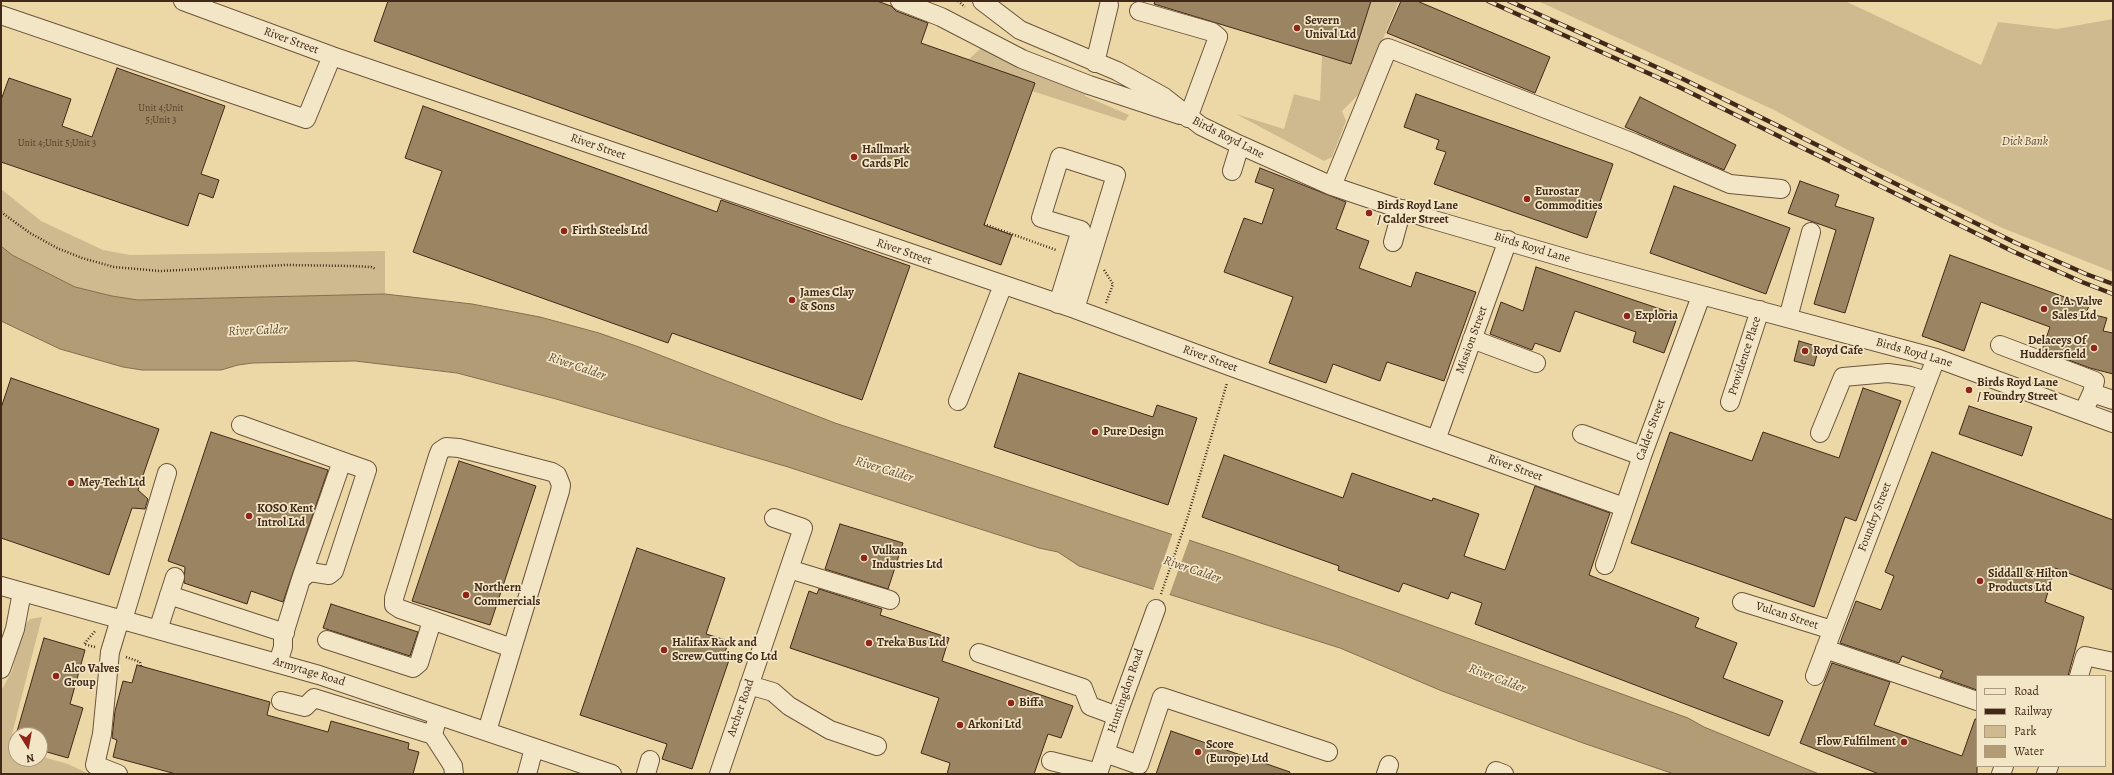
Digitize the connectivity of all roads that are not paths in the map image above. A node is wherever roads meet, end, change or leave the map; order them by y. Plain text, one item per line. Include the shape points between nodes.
1 (183, 1) edge
2 (900, 1) edge
3 (982, 1) edge
4 (1109, 4) dead end
5 (1139, 11) dead end
6 (1, 15) edge
7 (332, 56) junction
8 (1095, 63) junction
9 (1188, 118) junction
10 (1240, 146) junction
11 (1232, 171) dead end
12 (1332, 186) junction
13 (1781, 189) dead end
14 (1402, 209) junction
15 (1811, 232) dead end
16 (1508, 240) junction
17 (1393, 242) dead end
18 (1086, 243) junction
19 (1003, 285) junction
20 (1701, 296) junction
21 (1058, 304) junction
22 (1075, 309) junction
23 (1760, 310) junction
24 (1788, 318) junction
25 (1472, 338) junction
26 (2000, 345) dead end
27 (1936, 358) junction
28 (1536, 363) dead end
29 (1927, 381) junction
30 (2092, 394) junction
31 (2113, 400) edge
32 (958, 401) dead end
33 (1730, 402) dead end
34 (2083, 412) junction
35 (2113, 423) edge
36 (241, 425) dead end
37 (1582, 434) dead end
38 (1820, 434) dead end
39 (1436, 440) junction
40 (1642, 456) junction
41 (347, 463) junction
42 (167, 473) dead end
43 (1624, 507) junction
44 (774, 518) dead end
45 (1606, 566) dead end
46 (789, 569) junction
47 (175, 577) dead end
48 (301, 579) junction
49 (1, 586) edge
50 (118, 586) dead end
51 (22, 592) junction
52 (169, 595) junction
53 (129, 600) junction
54 (890, 600) dead end
55 (1742, 602) dead end
56 (1156, 609) road end
57 (121, 619) junction
58 (432, 621) junction
59 (158, 630) junction
60 (1832, 630) junction
61 (285, 633) junction
62 (327, 640) dead end
63 (512, 648) junction
64 (1825, 650) junction
65 (979, 653) dead end
66 (2113, 662) edge
67 (278, 663) junction
68 (1, 670) edge
69 (319, 675) junction
70 (2078, 675) edge
71 (1815, 676) dead end
72 (749, 685) junction
73 (314, 698) junction
74 (281, 701) dead end
75 (1976, 701) edge
76 (439, 715) junction
77 (1117, 716) junction
78 (487, 731) junction
79 (433, 735) junction
80 (877, 746) dead end
81 (534, 748) junction
82 (1328, 752) dead end
83 (1105, 753) junction
84 (1051, 761) dead end
85 (118, 774) edge
86 (454, 774) edge
87 (527, 774) edge
88 (612, 774) edge
89 (718, 774) edge
90 (1098, 774) edge
91 (1495, 774) edge
92 (1504, 774) edge

1 - 7 street, River Street
2 - 9 street via 941,17 1022,59 1089,85
3 - 8 street, Birds Royd Lane via 1020,30
4 - 8 street
5 - 9 street via 1212,32 1218,37
6 - 7 street via 306,119
7 - 19 street, River Street
8 - 9 street, Birds Royd Lane via 1164,97
9 - 10 street, Birds Royd Lane
10 - 11 street
10 - 12 street, Birds Royd Lane
12 - 13 street via 1388,48 1634,143 1730,184
12 - 14 street, Birds Royd Lane
14 - 16 street, Birds Royd Lane
14 - 17 street
15 - 24 street
16 - 20 street, Birds Royd Lane
16 - 25 street, Mission Street
18 - 18 street via 1116,175 1060,157 1041,218 1081,230
18 - 21 street
18 - 22 street
19 - 21 street, River Street
19 - 32 street
20 - 23 street, Birds Royd Lane
20 - 40 street, Calder Street
21 - 22 street, River Street
22 - 39 street, River Street
23 - 24 street, Birds Royd Lane
23 - 33 street, Providence Place
24 - 27 street, Birds Royd Lane
25 - 28 street
25 - 39 street, Mission Street
26 - 30 street via 2095,381
27 - 29 street, Foundry Street
27 - 34 street, Birds Royd Lane
29 - 38 street via 1888,373 1843,377
29 - 60 street, Foundry Street
30 - 31 street
30 - 34 street
34 - 35 street, Birds Royd Lane
36 - 41 street
37 - 40 street
39 - 43 street, River Street
40 - 43 street, Calder Street
41 - 48 street via 340,466
41 - 48 street via 367,470 334,571 329,575 310,572
42 - 53 street
43 - 45 street, Calder Street
44 - 46 street, Archer Road via 803,528
46 - 54 street
46 - 72 street, Archer Road
47 - 52 street
48 - 61 street
49 - 51 street, Armytage Road
50 - 53 street via 124,590
51 - 57 street, Armytage Road
51 - 68 street via 15,629
52 - 59 street
52 - 61 street
53 - 57 street
55 - 60 street, Vulcan Street
56 - 77 street, Huntingdon Road
57 - 59 street, Armytage Road
57 - 85 street via 110,652 102,734 95,765
58 - 62 street via 419,663 413,668
58 - 63 street
58 - 63 street via 400,609 394,605 394,601 440,450 452,447 552,472 560,480 560,490
59 - 67 street, Armytage Road
60 - 64 street, Foundry Street
61 - 67 street
63 - 78 street
64 - 71 street, Foundry Street
64 - 75 street
65 - 77 street via 1083,688 1090,706
66 - 70 street via 2085,656
67 - 69 street, Armytage Road
69 - 73 street
69 - 76 street, Armytage Road
72 - 80 street via 773,692 789,706 830,730
72 - 89 street, Archer Road
73 - 74 street via 305,707
73 - 79 street
76 - 78 street, Armytage Road
76 - 79 street
77 - 83 street, Huntingdon Road
78 - 81 street, Armytage Road
79 - 86 street via 453,766
81 - 87 street
81 - 88 street, Armytage Road
82 - 83 street via 1162,696 1139,765
83 - 90 street, Huntingdon Road
84 - 90 street
91 - 92 street via 1496,771

